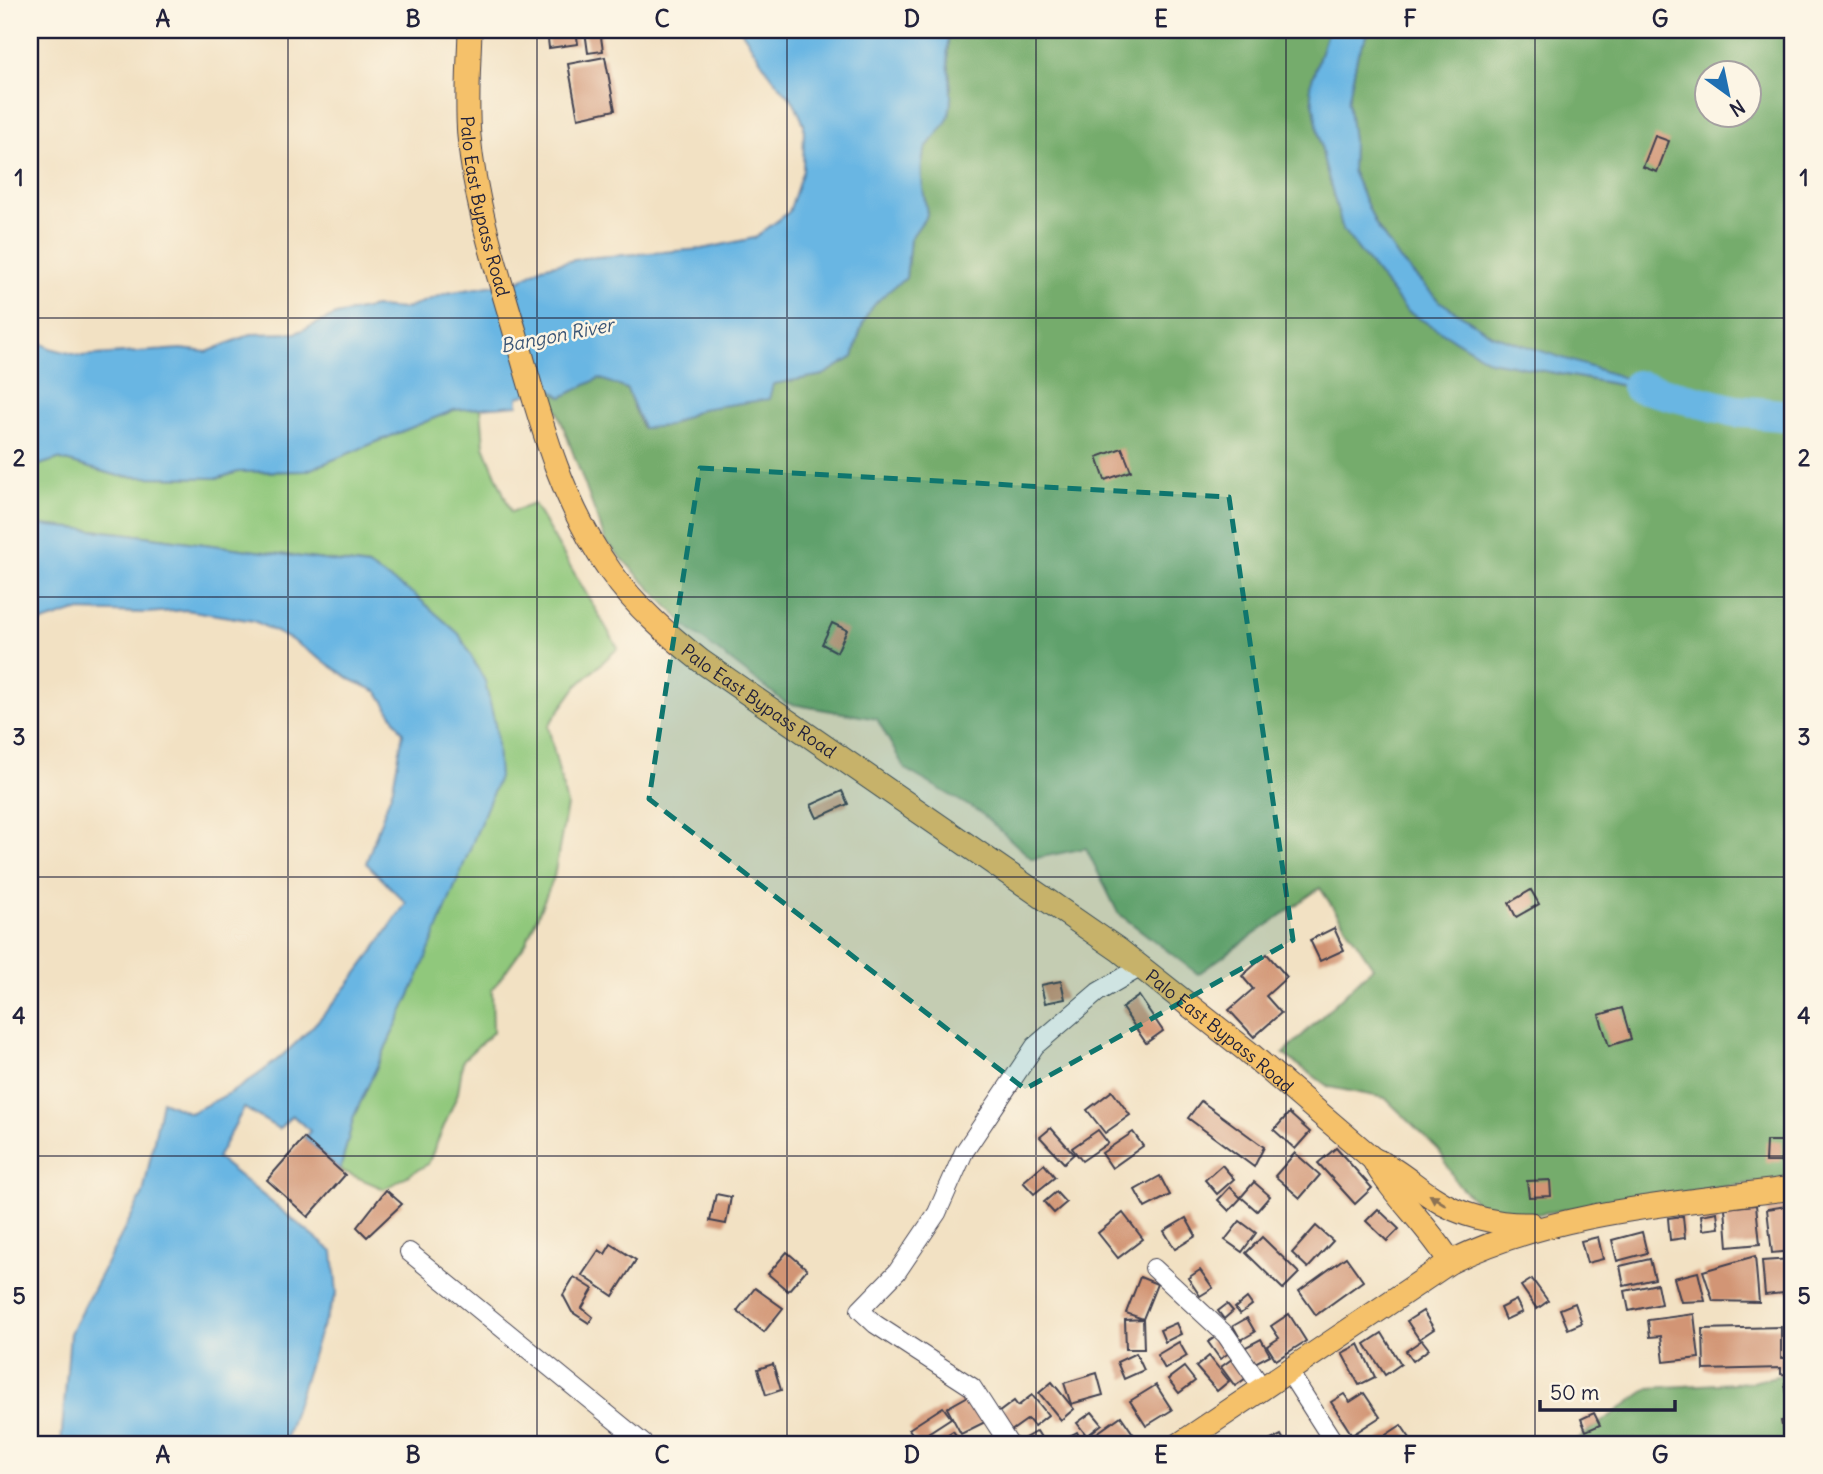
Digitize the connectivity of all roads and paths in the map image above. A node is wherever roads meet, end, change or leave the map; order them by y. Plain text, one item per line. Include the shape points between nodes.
1 (470, 30) edge
2 (1141, 967) junction
3 (1373, 1159) junction
4 (1793, 1188) edge
5 (1464, 1214) junction
6 (1550, 1224) junction
7 (1482, 1246) junction
8 (409, 1252) dead end
9 (1450, 1262) junction
10 (1154, 1268) dead end
11 (1289, 1372) junction
12 (1263, 1389) junction
13 (644, 1444) edge
14 (1009, 1444) edge
15 (1180, 1444) edge
16 (1335, 1444) edge

1 - 2 main road, Palo East Bypass Road via 468,133 479,206 538,411 581,524 610,572 648,617 701,661
2 - 3 main road, Palo East Bypass Road
2 - 14 street via 1098,992 1035,1046 964,1152 937,1213 897,1272 860,1310 972,1387
5 -> 3 main road, Palo East Bypass Road via 1432,1197 1393,1166
3 - 9 main road, Palo East Bypass Road
4 - 6 main road
5 - 6 main road, Palo East Bypass Road via 1510,1225
5 - 7 main road, Palo East Bypass Road via 1488,1231
6 - 7 main road
7 - 9 main road
8 - 13 street
9 - 11 main road
10 - 12 street via 1226,1335
11 - 12 main road
11 - 16 street
12 - 15 main road

